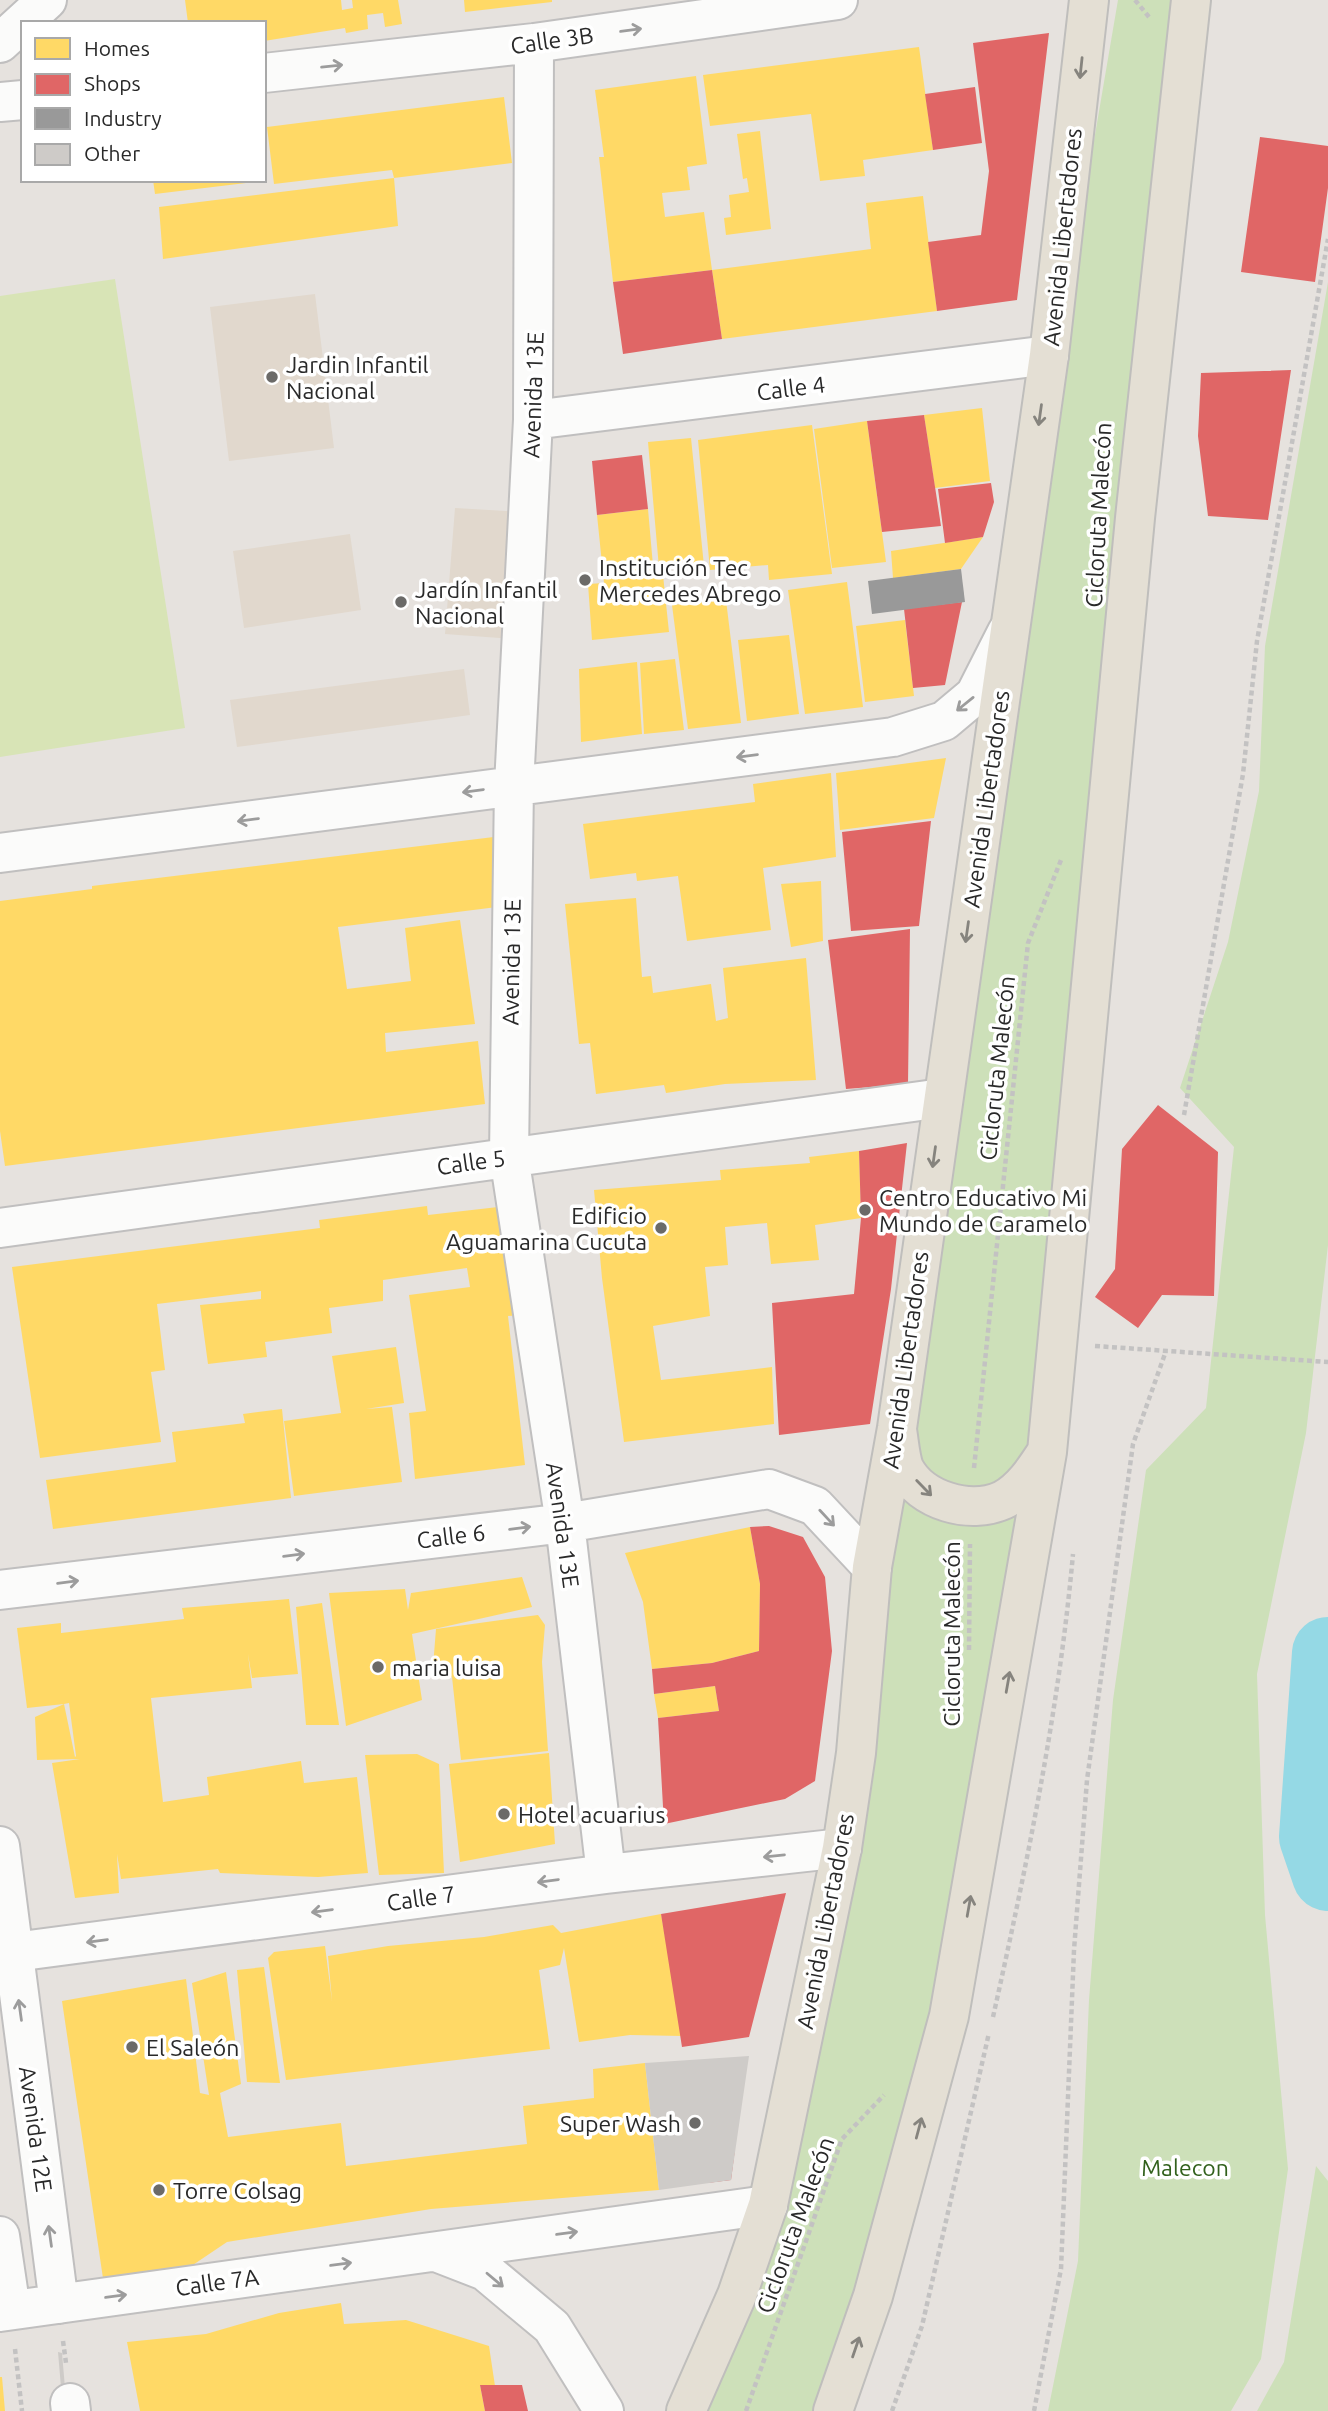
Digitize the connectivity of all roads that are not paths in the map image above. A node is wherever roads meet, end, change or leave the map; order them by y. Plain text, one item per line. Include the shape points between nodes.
1 (47, 0) edge
2 (838, 0) edge
3 (1089, 0) edge
4 (1191, 0) edge
5 (24, 21) edge
6 (21, 24) edge
7 (0, 43) edge
8 (534, 43) junction
9 (266, 73) edge
10 (21, 100) edge
11 (0, 102) edge
12 (1049, 355) junction
13 (533, 420) junction
14 (1011, 624) junction
15 (514, 785) junction
16 (0, 853) edge
17 (942, 1098) junction
18 (509, 1156) junction
19 (0, 1228) edge
20 (897, 1428) junction
21 (1047, 1452) junction
22 (565, 1523) junction
23 (872, 1567) junction
24 (0, 1590) edge
25 (0, 1846) edge
26 (842, 1848) junction
27 (606, 1874) junction
28 (6, 1953) edge
29 (768, 2205) junction
30 (0, 2236) edge
31 (433, 2252) junction
32 (59, 2304) junction
33 (5, 2311) edge
34 (604, 2411) edge
35 (686, 2411) edge
36 (833, 2411) edge

1 - 5 street
8 -> 2 street, Calle 3B
3 -> 12 main road, Avenida Libertadores
4 - 21 main road via 1133,532
6 - 7 street
9 -> 8 street, Calle 3B
8 - 13 street, Avenida 13E
10 - 11 street
12 - 13 street, Calle 4
12 -> 14 main road, Avenida Libertadores
13 - 15 street, Avenida 13E
14 -> 15 street via 975,695 944,721 906,733
14 -> 17 main road, Avenida Libertadores
15 -> 16 street
15 - 18 street, Avenida 13E
17 - 18 street, Calle 5
17 -> 20 main road, Avenida Libertadores
18 - 19 street, Calle 5
18 - 22 street, Avenida 13E
20 -> 21 main road via 905,1468 914,1478 932,1497 970,1508 1003,1500 1030,1477
20 - 23 main road, Avenida Libertadores
36 -> 21 main road via 873,2296 949,2016
22 -> 23 street, Calle 6 via 769,1489 815,1506
24 -> 22 street, Calle 6
22 - 27 street, Avenida 13E
23 - 26 main road, Avenida Libertadores via 856,1753
25 - 28 street, Avenida 12E
26 -> 27 street, Calle 7
26 - 29 main road, Avenida Libertadores
27 -> 28 street, Calle 7
32 -> 28 street, Avenida 12E
31 -> 29 street, Calle 7A
29 - 35 main road, Avenida Libertadores via 737,2295
30 - 33 street
32 -> 31 street, Calle 7A
31 -> 34 street, Calle 7A via 485,2272 552,2327
32 - 33 street, Calle 7A

